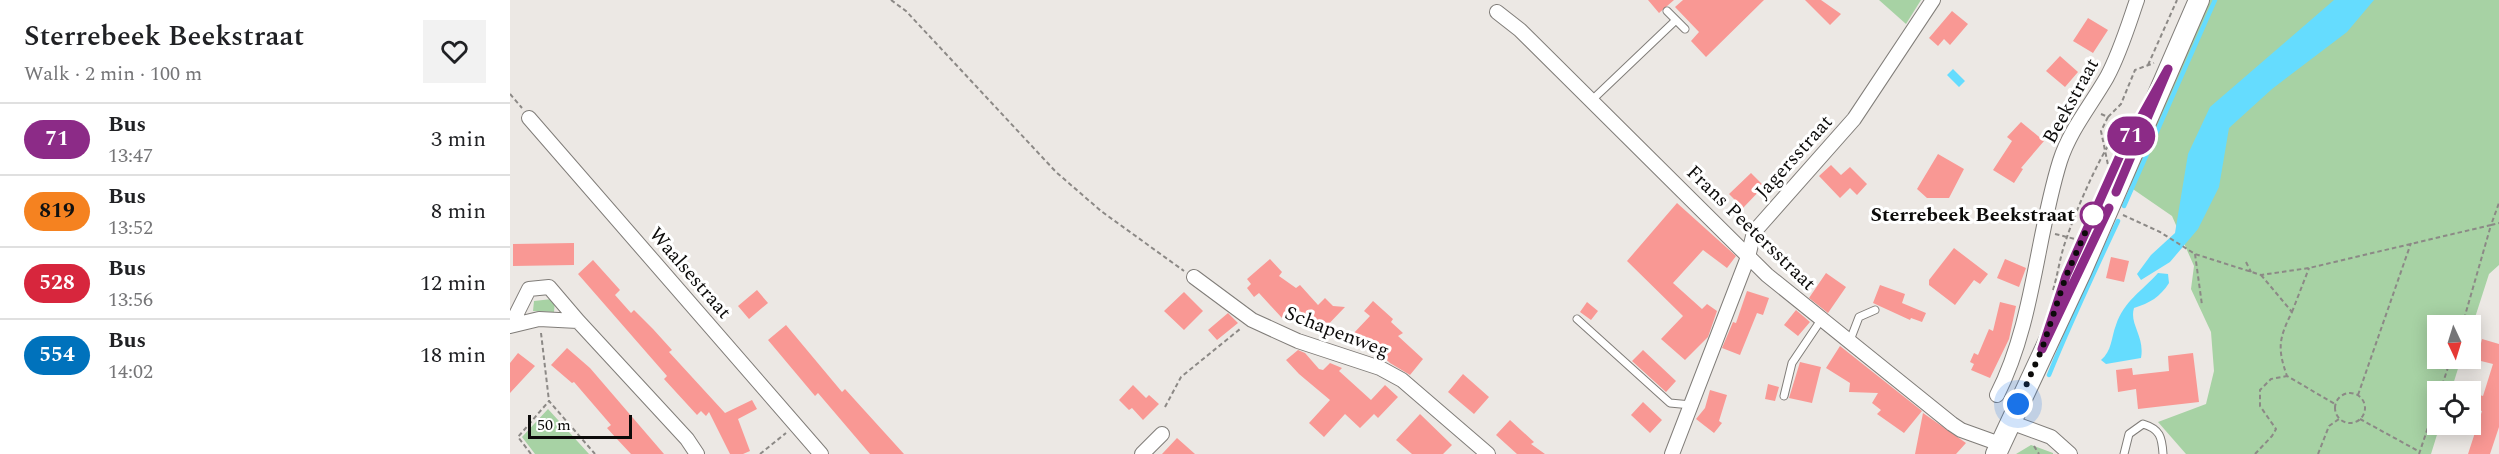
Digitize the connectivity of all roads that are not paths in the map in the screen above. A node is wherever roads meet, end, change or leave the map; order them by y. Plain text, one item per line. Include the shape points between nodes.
1 (1933, 0) edge
2 (2137, 0) edge
3 (2199, 0) edge
4 (1497, 12) dead end
5 (1668, 12) dead end
6 (1676, 20) junction
7 (1685, 29) dead end
8 (2171, 62) junction
9 (1591, 101) junction
10 (529, 118) road end
11 (2108, 208) junction
12 (1748, 257) junction
13 (1194, 278) road end
14 (1875, 310) dead end
15 (1578, 319) dead end
16 (1821, 320) junction
17 (578, 321) junction
18 (510, 325) edge
19 (1850, 343) junction
20 (1996, 395) dead end
21 (1784, 396) dead end
22 (1691, 405) junction
23 (2010, 422) junction
24 (1162, 434) dead end
25 (1998, 449) edge
26 (697, 454) edge
27 (821, 454) edge
28 (1142, 454) edge
29 (1488, 454) edge
30 (1672, 454) edge
31 (2070, 454) edge
32 (2124, 454) edge
33 (2163, 454) edge

1 - 12 street, Jagersstraat via 1854,119 1754,232
2 - 20 street, Beekstraat via 2113,66 2060,162 2017,344
3 - 8 main road
4 - 9 street, Frans Peetersstraat
5 - 6 lane
6 - 7 lane
6 - 9 lane
8 - 11 main road
8 - 11 main road via 2111,177
9 - 12 street, Frans Peetersstraat
10 - 27 street, Waalsestraat
11 - 23 main road via 2066,276 2042,349
12 - 16 street, Frans Peetersstraat
12 - 22 street, Jagersstraat
13 - 29 street, Schapenweg via 1252,320 1402,380
14 - 19 lane via 1858,317
15 - 22 lane via 1670,403
16 - 19 street, Frans Peetersstraat
16 - 21 lane via 1792,363
17 - 18 street via 539,319
17 - 18 street via 549,287 529,289
17 - 26 street
19 - 25 street, Frans Peetersstraat via 1961,430
22 - 30 street, Jagersstraat
23 - 25 main road
23 - 31 street via 2051,437
24 - 28 street
32 - 33 lane via 2129,434 2143,424 2160,434

